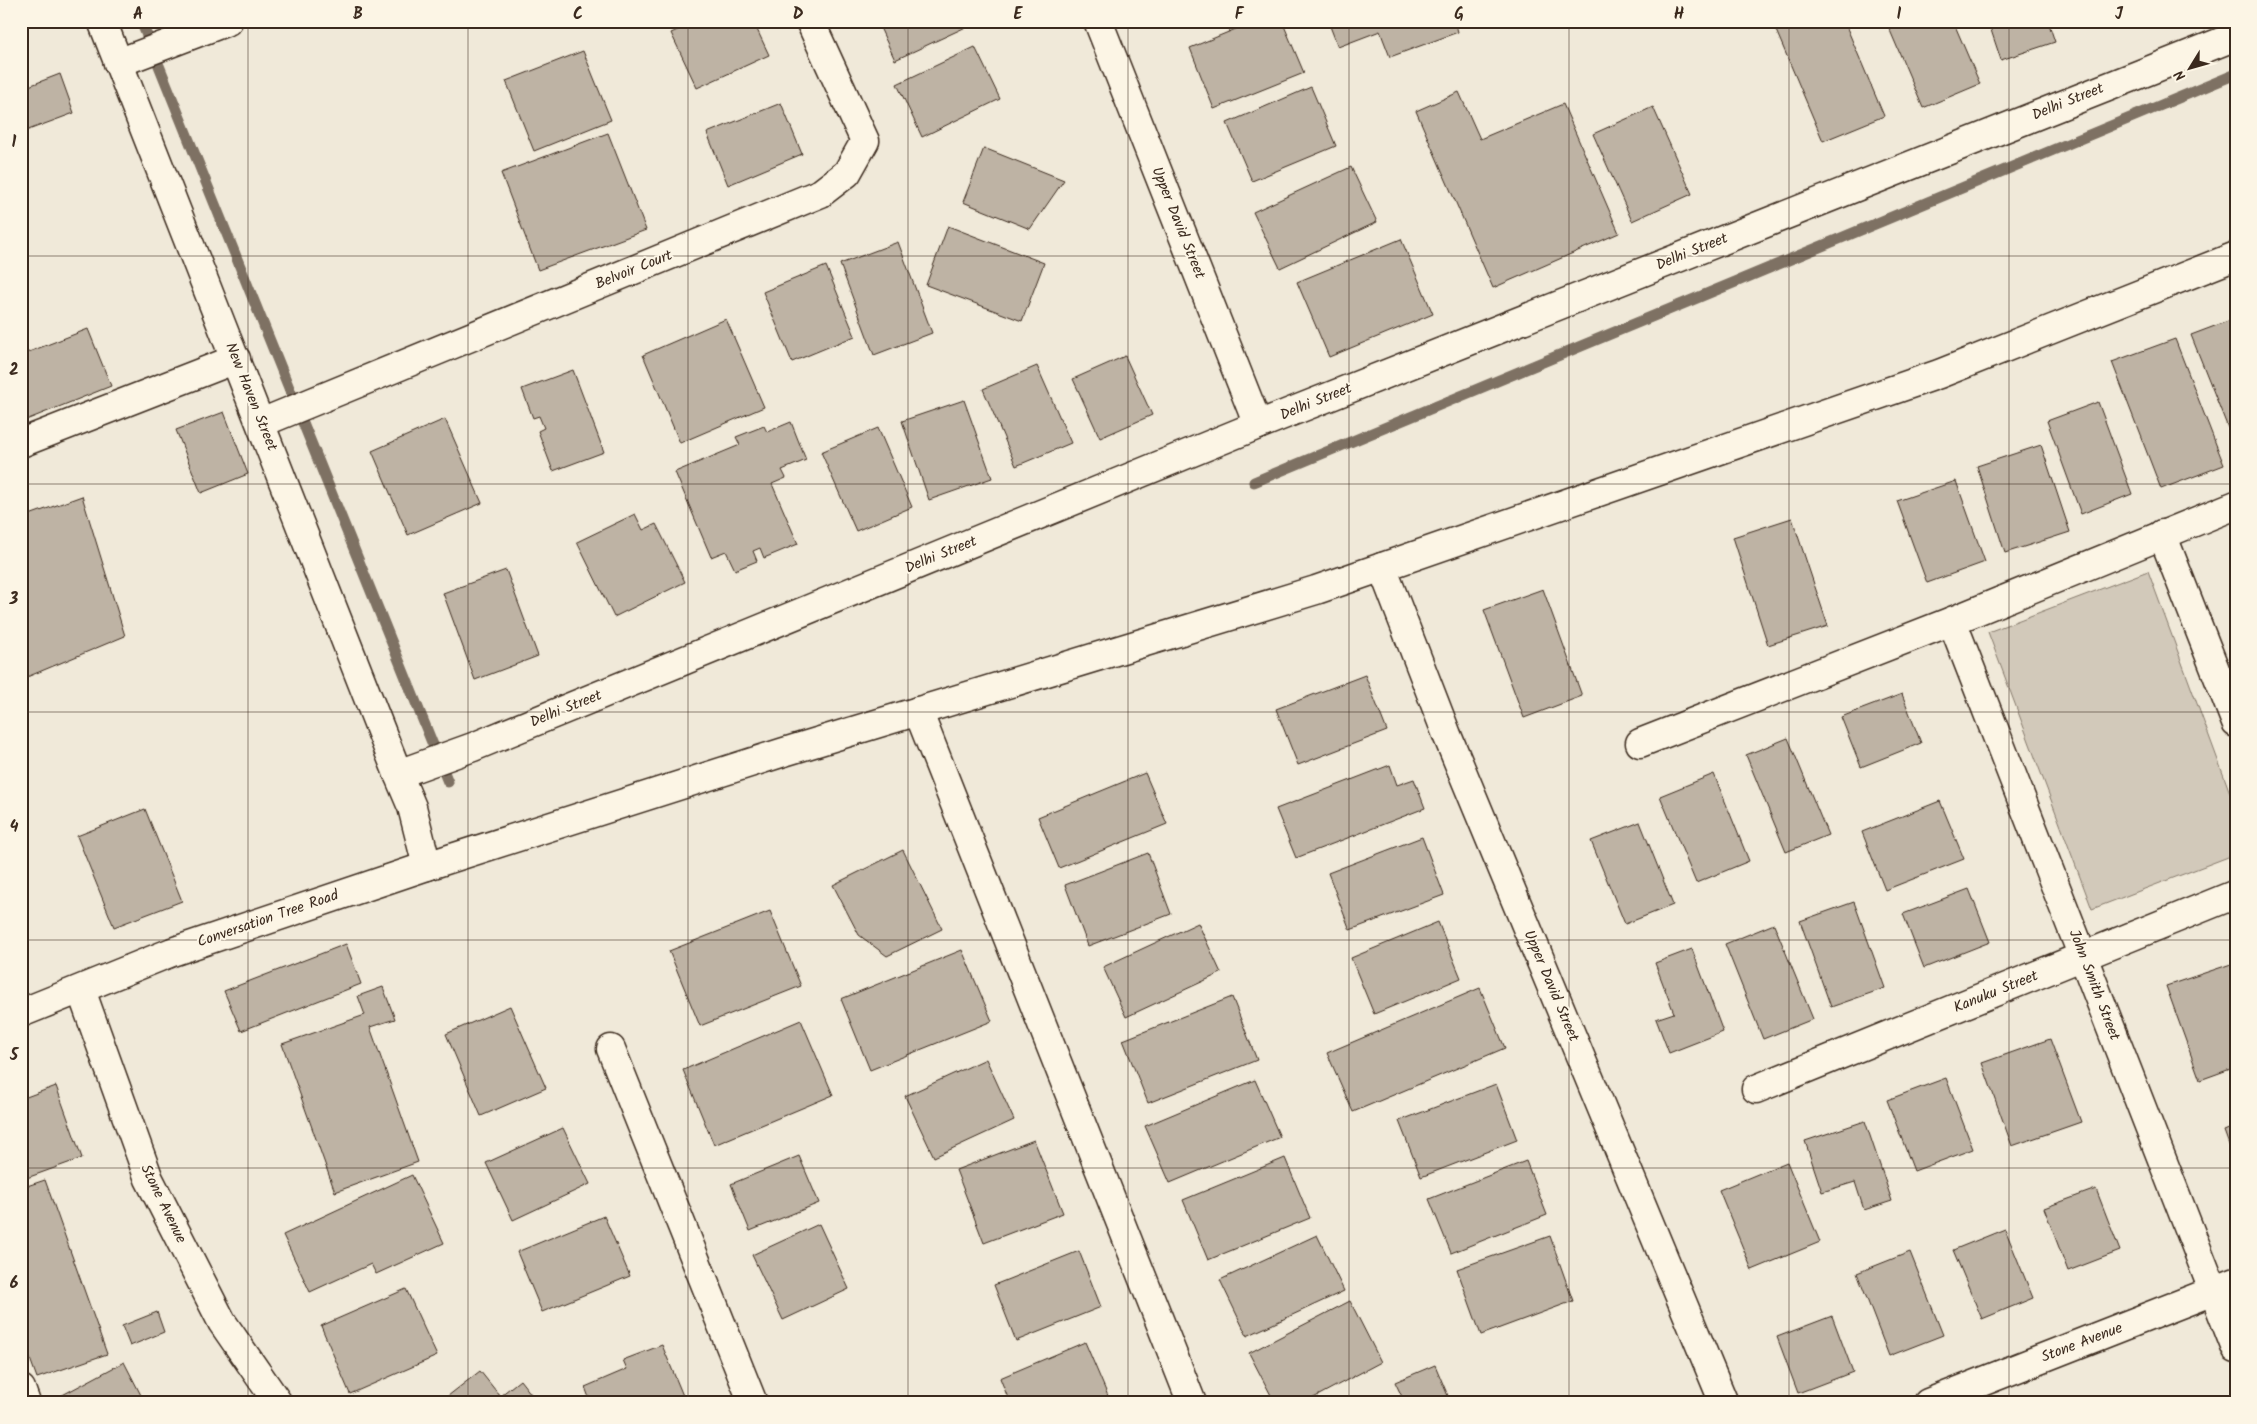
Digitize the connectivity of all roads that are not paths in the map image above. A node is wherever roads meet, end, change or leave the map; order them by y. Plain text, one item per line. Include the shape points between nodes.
1 (102, 21) edge
2 (228, 21) edge
3 (810, 21) edge
4 (1098, 21) edge
5 (2236, 36) edge
6 (118, 63) junction
7 (2236, 256) edge
8 (236, 359) junction
9 (261, 423) junction
10 (1258, 425) junction
11 (21, 444) edge
12 (2236, 505) edge
13 (2162, 534) junction
14 (1382, 567) junction
15 (1952, 621) junction
16 (918, 711) junction
17 (2236, 723) edge
18 (1640, 744) dead end
19 (409, 770) junction
20 (427, 866) junction
21 (2236, 894) edge
22 (2083, 956) junction
23 (81, 990) junction
24 (21, 1013) edge
25 (611, 1050) dead end
26 (1756, 1089) dead end
27 (2224, 1287) edge
28 (2236, 1350) edge
29 (21, 1389) edge
30 (26, 1403) edge
31 (278, 1403) edge
32 (753, 1403) edge
33 (1192, 1403) edge
34 (1724, 1403) edge
35 (1928, 1403) edge

1 - 6 street, New Haven Street
2 - 6 street
3 - 9 street, Belvoir Court via 864,141 847,174 821,193
4 - 10 street, Upper David Street
5 - 10 street, Delhi Street
6 - 8 street, New Haven Street
7 - 14 street via 1939,374
8 - 9 street, New Haven Street
8 - 11 street
9 - 19 street, New Haven Street
10 - 19 street, Delhi Street via 473,748
12 - 13 street
13 - 15 street
13 - 17 street
14 - 16 street
14 - 34 street, Upper David Street via 1447,735
15 - 18 street
15 - 22 street, John Smith Street
16 - 20 street
16 - 33 street
19 - 20 street via 412,808
20 - 23 street, Conversation Tree Road via 172,952
21 - 22 street, Kanuku Street
22 - 26 street, Kanuku Street
22 - 27 street, John Smith Street
23 - 24 street, Conversation Tree Road
23 - 31 street, Stone Avenue via 149,1180 222,1322
25 - 32 street
27 - 28 street, John Smith Street
27 - 35 street, Stone Avenue
29 - 30 street

